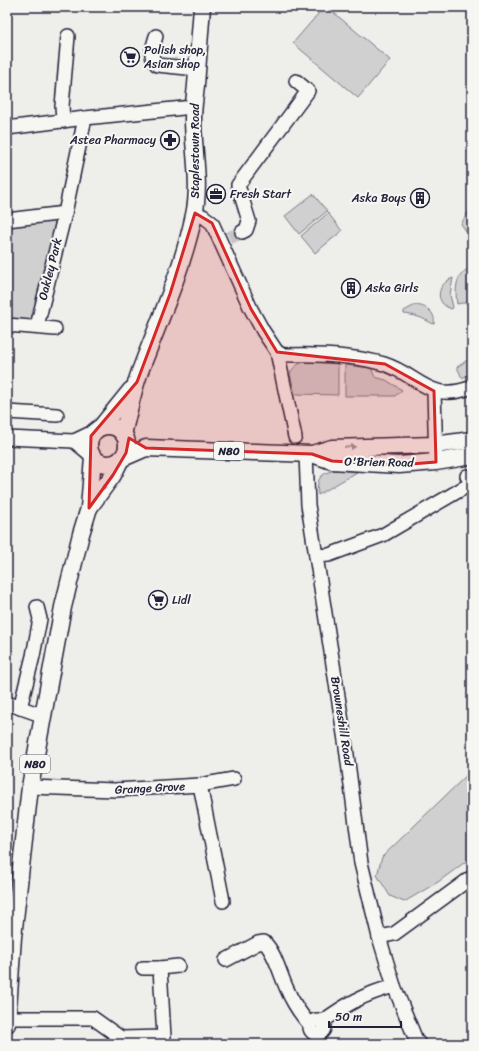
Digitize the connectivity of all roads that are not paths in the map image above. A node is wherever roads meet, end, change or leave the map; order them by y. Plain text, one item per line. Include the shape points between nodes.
1 (202, 7) edge
2 (68, 36) dead end
3 (156, 36) dead end
4 (197, 69) junction
5 (296, 81) dead end
6 (193, 107) junction
7 (85, 118) junction
8 (63, 121) junction
9 (7, 128) edge
10 (65, 213) junction
11 (195, 213) junction
12 (7, 220) edge
13 (242, 232) dead end
14 (7, 325) edge
15 (36, 326) junction
16 (55, 328) dead end
17 (277, 352) junction
18 (137, 382) junction
19 (472, 387) edge
20 (434, 391) junction
21 (7, 412) edge
22 (57, 415) dead end
23 (98, 429) junction
24 (124, 435) junction
25 (295, 437) dead end
26 (7, 438) edge
27 (472, 440) edge
28 (74, 441) junction
29 (434, 445) junction
30 (146, 448) junction
31 (309, 454) junction
32 (92, 456) junction
33 (472, 456) edge
34 (122, 458) junction
35 (436, 462) junction
36 (467, 476) dead end
37 (89, 508) junction
38 (316, 556) junction
39 (37, 607) dead end
40 (7, 704) edge
41 (20, 708) junction
42 (44, 716) junction
43 (234, 779) dead end
44 (200, 785) junction
45 (30, 787) junction
46 (472, 876) edge
47 (223, 901) dead end
48 (10, 936) edge
49 (379, 937) junction
50 (226, 960) dead end
51 (178, 966) dead end
52 (143, 968) dead end
53 (160, 968) junction
54 (394, 986) junction
55 (7, 1021) edge
56 (316, 1034) edge
57 (419, 1044) edge

1 - 4 main road, Staplestown Road
2 - 8 street
3 - 4 street via 151,54 157,65
4 - 6 main road, Staplestown Road
5 - 13 street via 308,91 238,185 249,222 246,230
6 - 7 street
6 - 11 main road, Staplestown Road
7 - 8 street
7 - 10 street, Oakley Park
8 - 9 street
10 - 12 street
10 - 15 street, Oakley Park
11 - 17 street via 212,224 224,239 257,320
11 - 18 main road, Staplestown Road via 189,238
14 - 15 street
15 - 16 street
17 - 20 street via 283,355 340,357 385,364
17 - 25 street
18 - 23 main road, Staplestown Road
18 - 24 main road, Staplestown Road
19 - 20 street via 463,391
20 - 29 street
21 - 22 street
23 - 24 main road, N80 via 114,427
23 - 28 street
23 - 32 main road, N80 via 89,442
24 - 30 main road, O'Brien Road / N80
24 - 34 main road, N80 via 127,447
26 - 28 street
27 - 29 main road, O'Brien Road / N80
28 - 32 street
31 -> 29 main road, O'Brien Road / N80 via 332,448
29 - 35 street
30 - 31 main road, O'Brien Road / N80
30 - 34 main road, O'Brien Road / N80
31 - 35 main road, O'Brien Road / N80 via 332,461 399,465
31 - 38 street, Browneshill Road via 308,505
32 - 34 main road, N80 via 107,465
32 - 37 main road, N80
33 - 35 main road, O'Brien Road / N80
34 -> 37 main road, N80
36 - 38 street via 472,484 383,536 329,555
37 - 42 main road, N80 via 63,607
38 - 49 street, Browneshill Road via 361,863
39 - 41 street via 40,619
40 - 41 street
41 - 42 street
42 - 45 main road, N80
43 - 44 street
44 - 45 street, Grange Grove via 115,790
44 - 47 street, Grange Grove
45 - 48 main road, N80
46 - 49 street via 394,934
48 - 55 main road, N80
49 - 54 street, Browneshill Road
50 - 56 street via 264,942 297,1009
51 - 53 street
52 - 53 street
53 - 55 street via 164,1037 121,1038 93,1018
54 - 56 street via 352,1001
54 - 57 street, Browneshill Road

